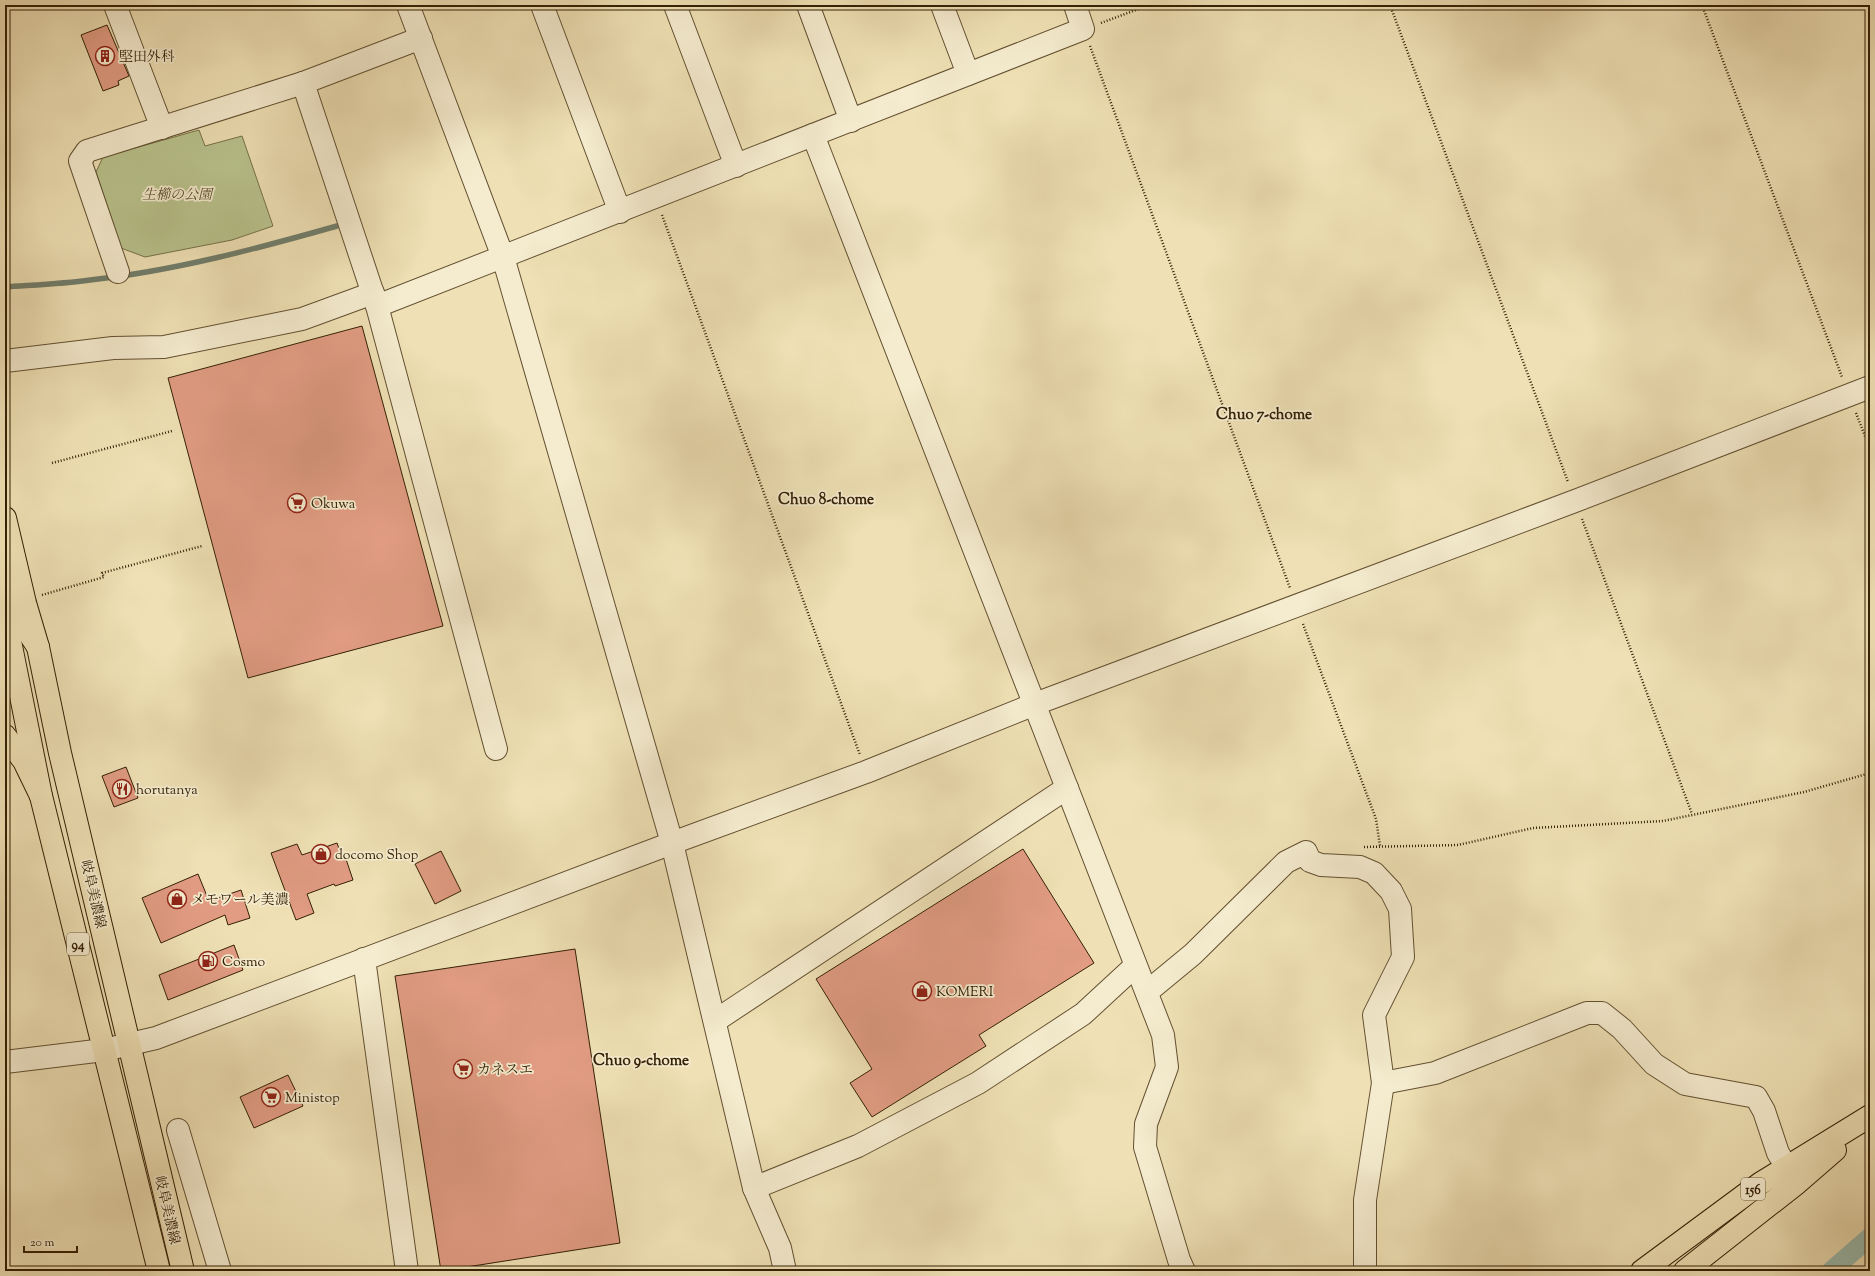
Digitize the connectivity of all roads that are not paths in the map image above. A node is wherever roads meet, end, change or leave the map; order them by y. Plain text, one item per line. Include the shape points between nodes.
1 (115, 5) edge
2 (408, 5) edge
3 (542, 5) edge
4 (675, 5) edge
5 (808, 5) edge
6 (942, 5) edge
7 (1074, 5) edge
8 (421, 38) junction
9 (968, 74) junction
10 (303, 83) junction
11 (851, 120) junction
12 (162, 128) junction
13 (813, 135) junction
14 (736, 166) junction
15 (620, 212) junction
16 (503, 257) junction
17 (118, 272) dead end
18 (375, 300) junction
19 (5, 361) edge
20 (1870, 387) edge
21 (5, 518) edge
22 (10, 544) junction
23 (5, 600) edge
24 (5, 611) edge
25 (5, 616) edge
26 (38, 648) junction
27 (1035, 704) junction
28 (5, 736) edge
29 (496, 749) dead end
30 (1067, 788) junction
31 (41, 796) junction
32 (672, 843) junction
33 (364, 959) junction
34 (1135, 966) junction
35 (1147, 992) junction
36 (715, 1021) junction
37 (129, 1044) junction
38 (104, 1050) junction
39 (5, 1062) edge
40 (1383, 1084) junction
41 (1870, 1116) edge
42 (1870, 1121) edge
43 (178, 1130) dead end
44 (1792, 1175) junction
45 (754, 1188) junction
46 (1176, 1267) edge
47 (159, 1271) edge
48 (183, 1271) edge
49 (220, 1271) edge
50 (407, 1271) edge
51 (785, 1271) edge
52 (1365, 1271) edge
53 (1642, 1271) edge
54 (1685, 1271) edge

1 - 12 street
2 - 8 street
3 - 15 street
4 - 14 street
5 - 11 street
6 - 9 street
7 - 9 street via 1083,29
8 - 10 street
8 - 16 street
9 - 11 street
10 - 12 street
10 - 18 street
11 - 13 street
12 - 17 street via 87,151 80,162
13 - 14 street
13 - 27 street
14 - 15 street
15 - 16 street
16 - 18 street
16 - 32 street
18 - 19 street via 302,319 164,347 113,348
18 - 29 street
20 - 27 street
21 - 22 main road, 岐阜美濃線 / 94
22 - 23 main road via 10,573
22 - 26 main road, 岐阜美濃線 / 94
24 - 26 main road via 25,627
25 - 31 main road, 岐阜美濃線 / 94
26 - 37 main road, 岐阜美濃線 / 94 via 60,753
27 - 30 street
27 - 32 street via 866,772
28 - 31 main road via 24,761
30 - 34 street
30 - 36 street
31 - 38 main road, 岐阜美濃線 / 94
32 - 33 street
32 - 36 street
33 - 37 street via 156,1038
33 - 50 street
34 - 35 street
34 - 45 street via 1084,1014 978,1083 858,1146
35 - 40 street via 1193,954 1286,862 1306,852 1310,861 1321,865 1360,867 1374,873 1391,891 1400,909 1402,957 1374,1015
35 - 46 street via 1163,1035 1166,1067 1146,1124 1145,1147
36 - 45 street
37 - 38 street
37 - 48 main road, 岐阜美濃線 / 94
38 - 39 street
38 - 47 main road, 岐阜美濃線 / 94
40 - 44 street via 1435,1073 1587,1013 1602,1013 1622,1029 1654,1064 1685,1084 1756,1097 1764,1111 1778,1153
40 - 52 street via 1365,1200
41 - 44 main road, 156
42 - 44 main road, 156
43 - 49 street
44 - 53 main road, 156 via 1761,1183
44 - 54 main road, 156
45 - 51 street via 780,1248

